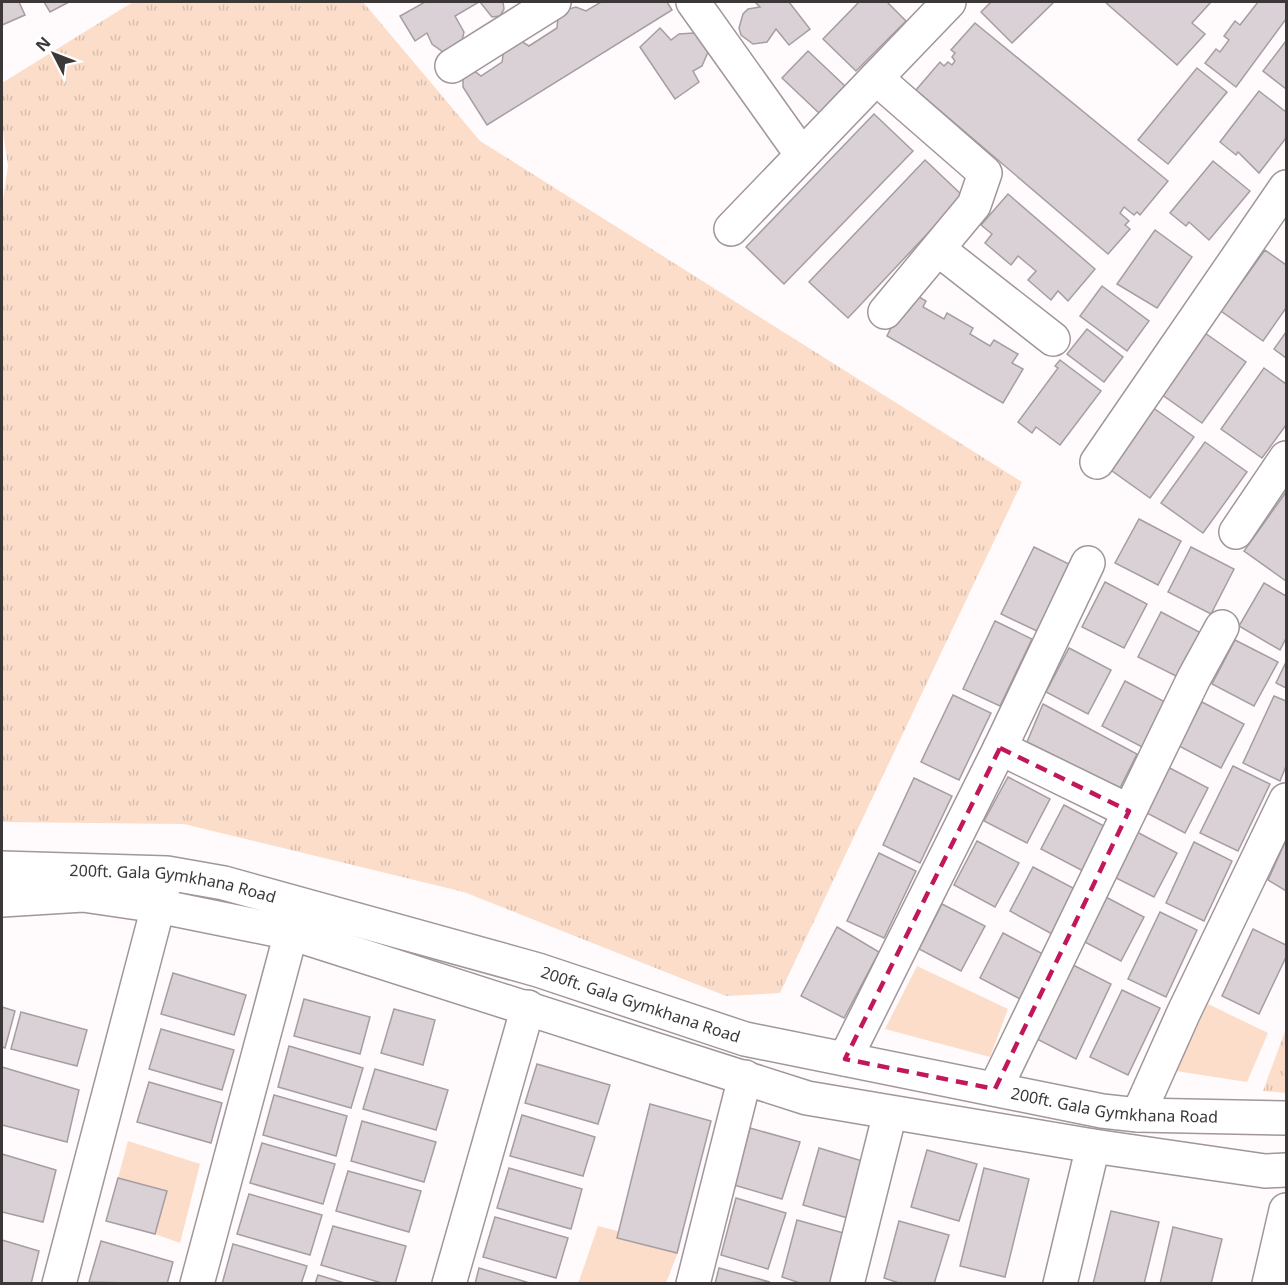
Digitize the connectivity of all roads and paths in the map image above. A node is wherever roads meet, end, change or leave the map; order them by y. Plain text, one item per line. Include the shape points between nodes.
1 (554, 2) edge
2 (693, 2) edge
3 (949, 2) edge
4 (452, 66) dead end
5 (876, 78) junction
6 (802, 154) junction
7 (1281, 206) edge
8 (732, 229) dead end
9 (938, 249) junction
10 (885, 312) dead end
11 (1053, 339) dead end
12 (1287, 458) edge
13 (1097, 462) dead end
14 (1236, 532) dead end
15 (1088, 563) dead end
16 (1222, 627) dead end
17 (1000, 748) junction
18 (1287, 800) edge
19 (1129, 812) junction
20 (2, 868) edge
21 (167, 873) junction
22 (2, 900) edge
23 (158, 906) junction
24 (291, 933) junction
25 (528, 1007) junction
26 (844, 1059) junction
27 (745, 1077) junction
28 (995, 1089) junction
29 (890, 1113) junction
30 (1138, 1115) junction
31 (1287, 1118) edge
32 (1093, 1146) junction
33 (1287, 1170) edge
34 (1287, 1210) edge
35 (59, 1284) edge
36 (196, 1284) edge
37 (449, 1284) edge
38 (693, 1284) edge
39 (847, 1284) edge
40 (1060, 1284) edge
41 (1269, 1284) edge

1 - 4 street
2 - 6 street
3 - 5 street
5 - 6 street
5 - 9 street via 985,172 974,205
6 - 8 street
7 - 13 street
9 - 10 street
9 - 11 street
12 - 14 street
15 - 17 street
16 - 19 street
17 - 19 street
17 - 26 street
18 - 30 street
19 - 28 street
20 - 21 street, 200ft. Gala Gymkhana Road
21 - 23 street
21 - 26 street, 200ft. Gala Gymkhana Road via 299,902 538,970 745,1039
22 - 23 street via 83,895
23 - 24 street
23 - 35 street
24 - 25 street
24 - 36 street
25 - 27 street
25 - 37 street
26 - 28 street, 200ft. Gala Gymkhana Road
27 - 29 street via 807,1098
27 - 38 street
28 - 30 street, 200ft. Gala Gymkhana Road
29 - 32 street
29 - 39 street
30 - 31 street, 200ft. Gala Gymkhana Road
32 - 33 street via 1265,1171
32 - 40 street
34 - 41 street

